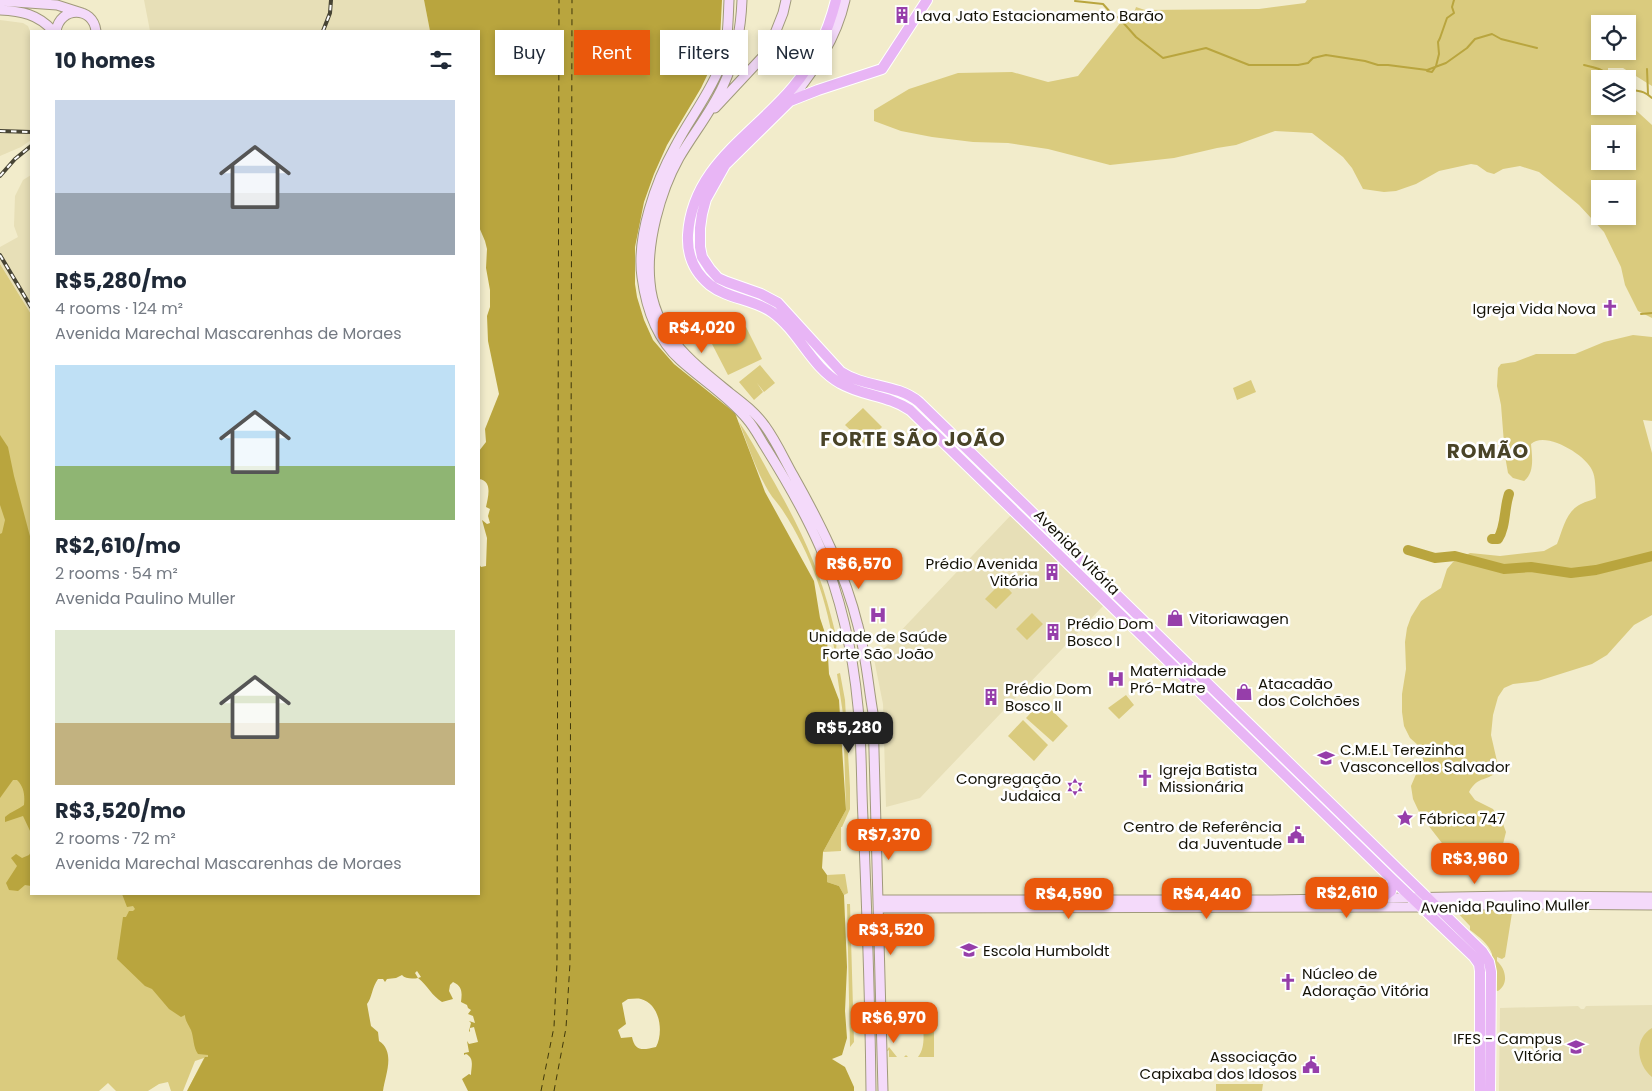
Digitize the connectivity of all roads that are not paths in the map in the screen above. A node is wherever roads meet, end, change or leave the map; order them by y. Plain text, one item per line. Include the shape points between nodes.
1 (729, 0) edge
2 (742, 0) edge
3 (786, 0) edge
4 (836, 0) edge
5 (845, 0) edge
6 (927, 0) edge
7 (0, 1) edge
8 (0, 10) edge
9 (82, 13) junction
10 (53, 30) edge
11 (55, 30) edge
12 (96, 30) edge
13 (790, 101) junction
14 (706, 118) junction
15 (1121, 599) junction
16 (1118, 612) junction
17 (1393, 880) junction
18 (1652, 897) edge
19 (1383, 898) junction
20 (1412, 898) junction
21 (1429, 898) junction
22 (878, 904) junction
23 (1214, 904) junction
24 (1652, 905) edge
25 (1422, 907) junction
26 (1437, 907) junction
27 (868, 914) junction
28 (1486, 999) junction
29 (871, 1091) edge
30 (883, 1091) edge
31 (1480, 1091) edge
32 (1490, 1091) edge

1 - 27 main road via 722,61 674,148 648,213 641,271 645,298 666,344 750,422 795,498 829,571 848,636 858,707
2 - 14 main road via 733,56 724,85
3 - 14 main road via 768,51
4 - 16 main road, Avenida Vitória via 820,46 807,68 792,88 720,159 704,182 689,225 688,244 695,268 711,286 773,313 836,381 854,390 891,399 910,410
5 - 13 main road via 832,39 816,68
6 - 13 main road via 882,69
7 - 9 main road via 57,5
8 - 10 main road via 30,14
9 - 11 main road via 66,15
9 - 12 main road via 92,20
13 - 15 main road, Avenida Vitória via 725,165 706,199 699,242 702,257 718,278 778,303 841,372 914,398
14 - 22 main road via 678,160 662,199 652,238 650,284 659,316 670,338 684,354 750,408 765,426 838,562 858,625 873,713
15 - 16 main road
15 - 21 main road, Avenida Vitória
16 - 17 main road, Avenida Vitória
17 - 19 main road via 1391,890
17 - 20 main road, Avenida Vitória
18 - 21 main road, Avenida Paulino Muller
19 - 20 main road, Avenida Paulino Muller
19 - 23 main road, Avenida Paulino Muller
20 - 21 main road, Avenida Paulino Muller
20 - 25 main road, Avenida Vitória
21 - 26 main road, Avenida Vitória
22 - 23 main road, Avenida Paulino Muller
22 - 27 main road
22 - 30 main road
23 - 25 main road, Avenida Paulino Muller
24 - 26 main road, Avenida Paulino Muller
25 - 26 main road, Avenida Paulino Muller
25 - 28 main road, Avenida Vitória via 1477,960
26 - 28 main road, Avenida Vitória via 1482,950 1490,972
27 - 29 main road
28 - 31 main road, Avenida Vitória
28 - 32 main road, Avenida Vitória

